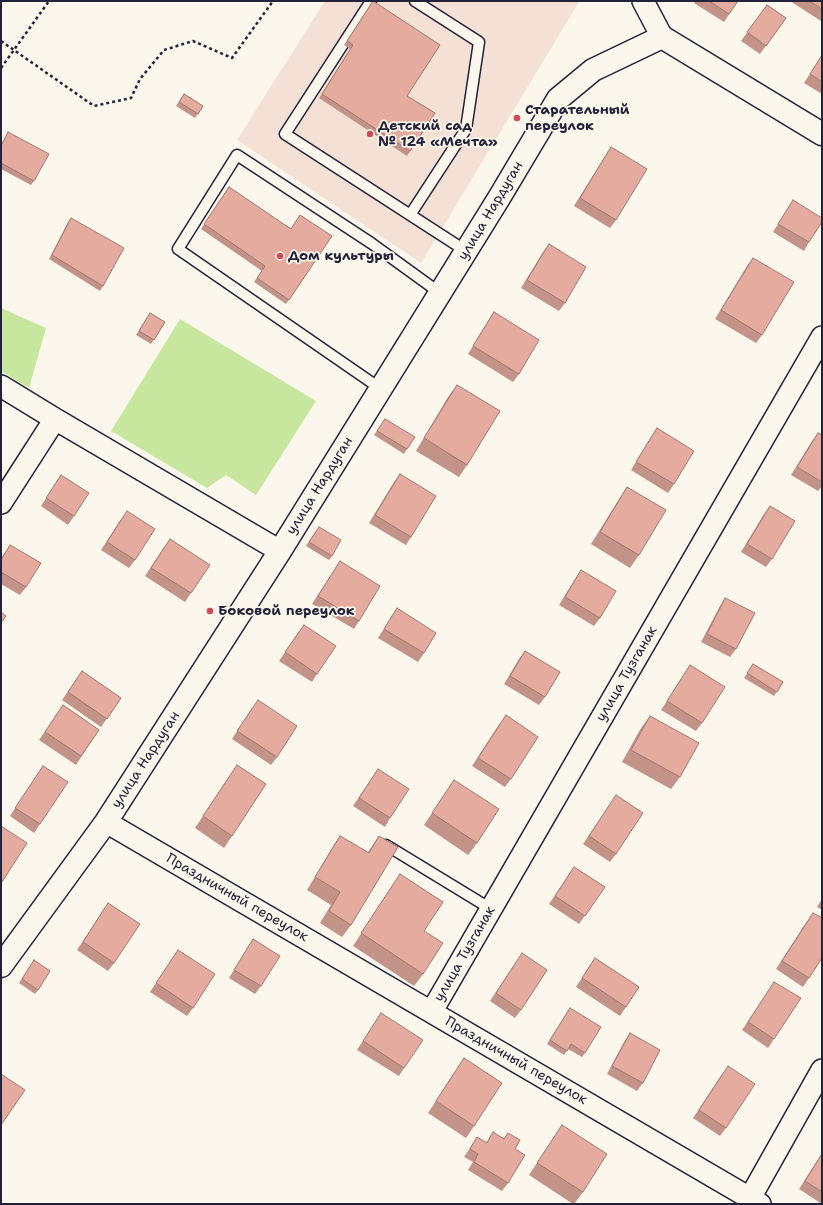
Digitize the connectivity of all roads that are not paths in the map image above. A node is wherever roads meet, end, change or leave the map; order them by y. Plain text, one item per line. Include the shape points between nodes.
1 (371, 1) edge
2 (415, 1) edge
3 (643, 1) edge
4 (662, 37) junction
5 (822, 134) edge
6 (410, 215) junction
7 (466, 251) junction
8 (440, 293) junction
9 (822, 337) edge
10 (1, 386) edge
11 (380, 389) junction
12 (55, 419) junction
13 (1, 502) edge
14 (280, 551) junction
15 (106, 822) junction
16 (386, 845) edge
17 (491, 908) junction
18 (1, 966) edge
19 (432, 1011) junction
20 (822, 1070) edge
21 (755, 1201) edge

1 - 6 lane via 285,134
2 - 6 lane via 479,42 466,129
3 - 4 street
4 - 5 street
4 - 7 street, улица Нардуган via 593,70 558,99
6 - 7 lane
7 - 8 street, улица Нардуган
8 - 11 street, улица Нардуган
8 - 11 lane via 371,243 237,155 178,249
9 - 17 street, улица Тузганак
10 - 12 street
11 - 14 street, улица Нардуган
12 - 13 street
12 - 14 street
14 - 15 street, улица Нардуган
15 - 18 street, улица Нардуган
15 - 19 street, Праздничный переулок
16 - 17 lane
17 - 19 street, улица Тузганак
19 - 21 street, Праздничный переулок
20 - 21 street

